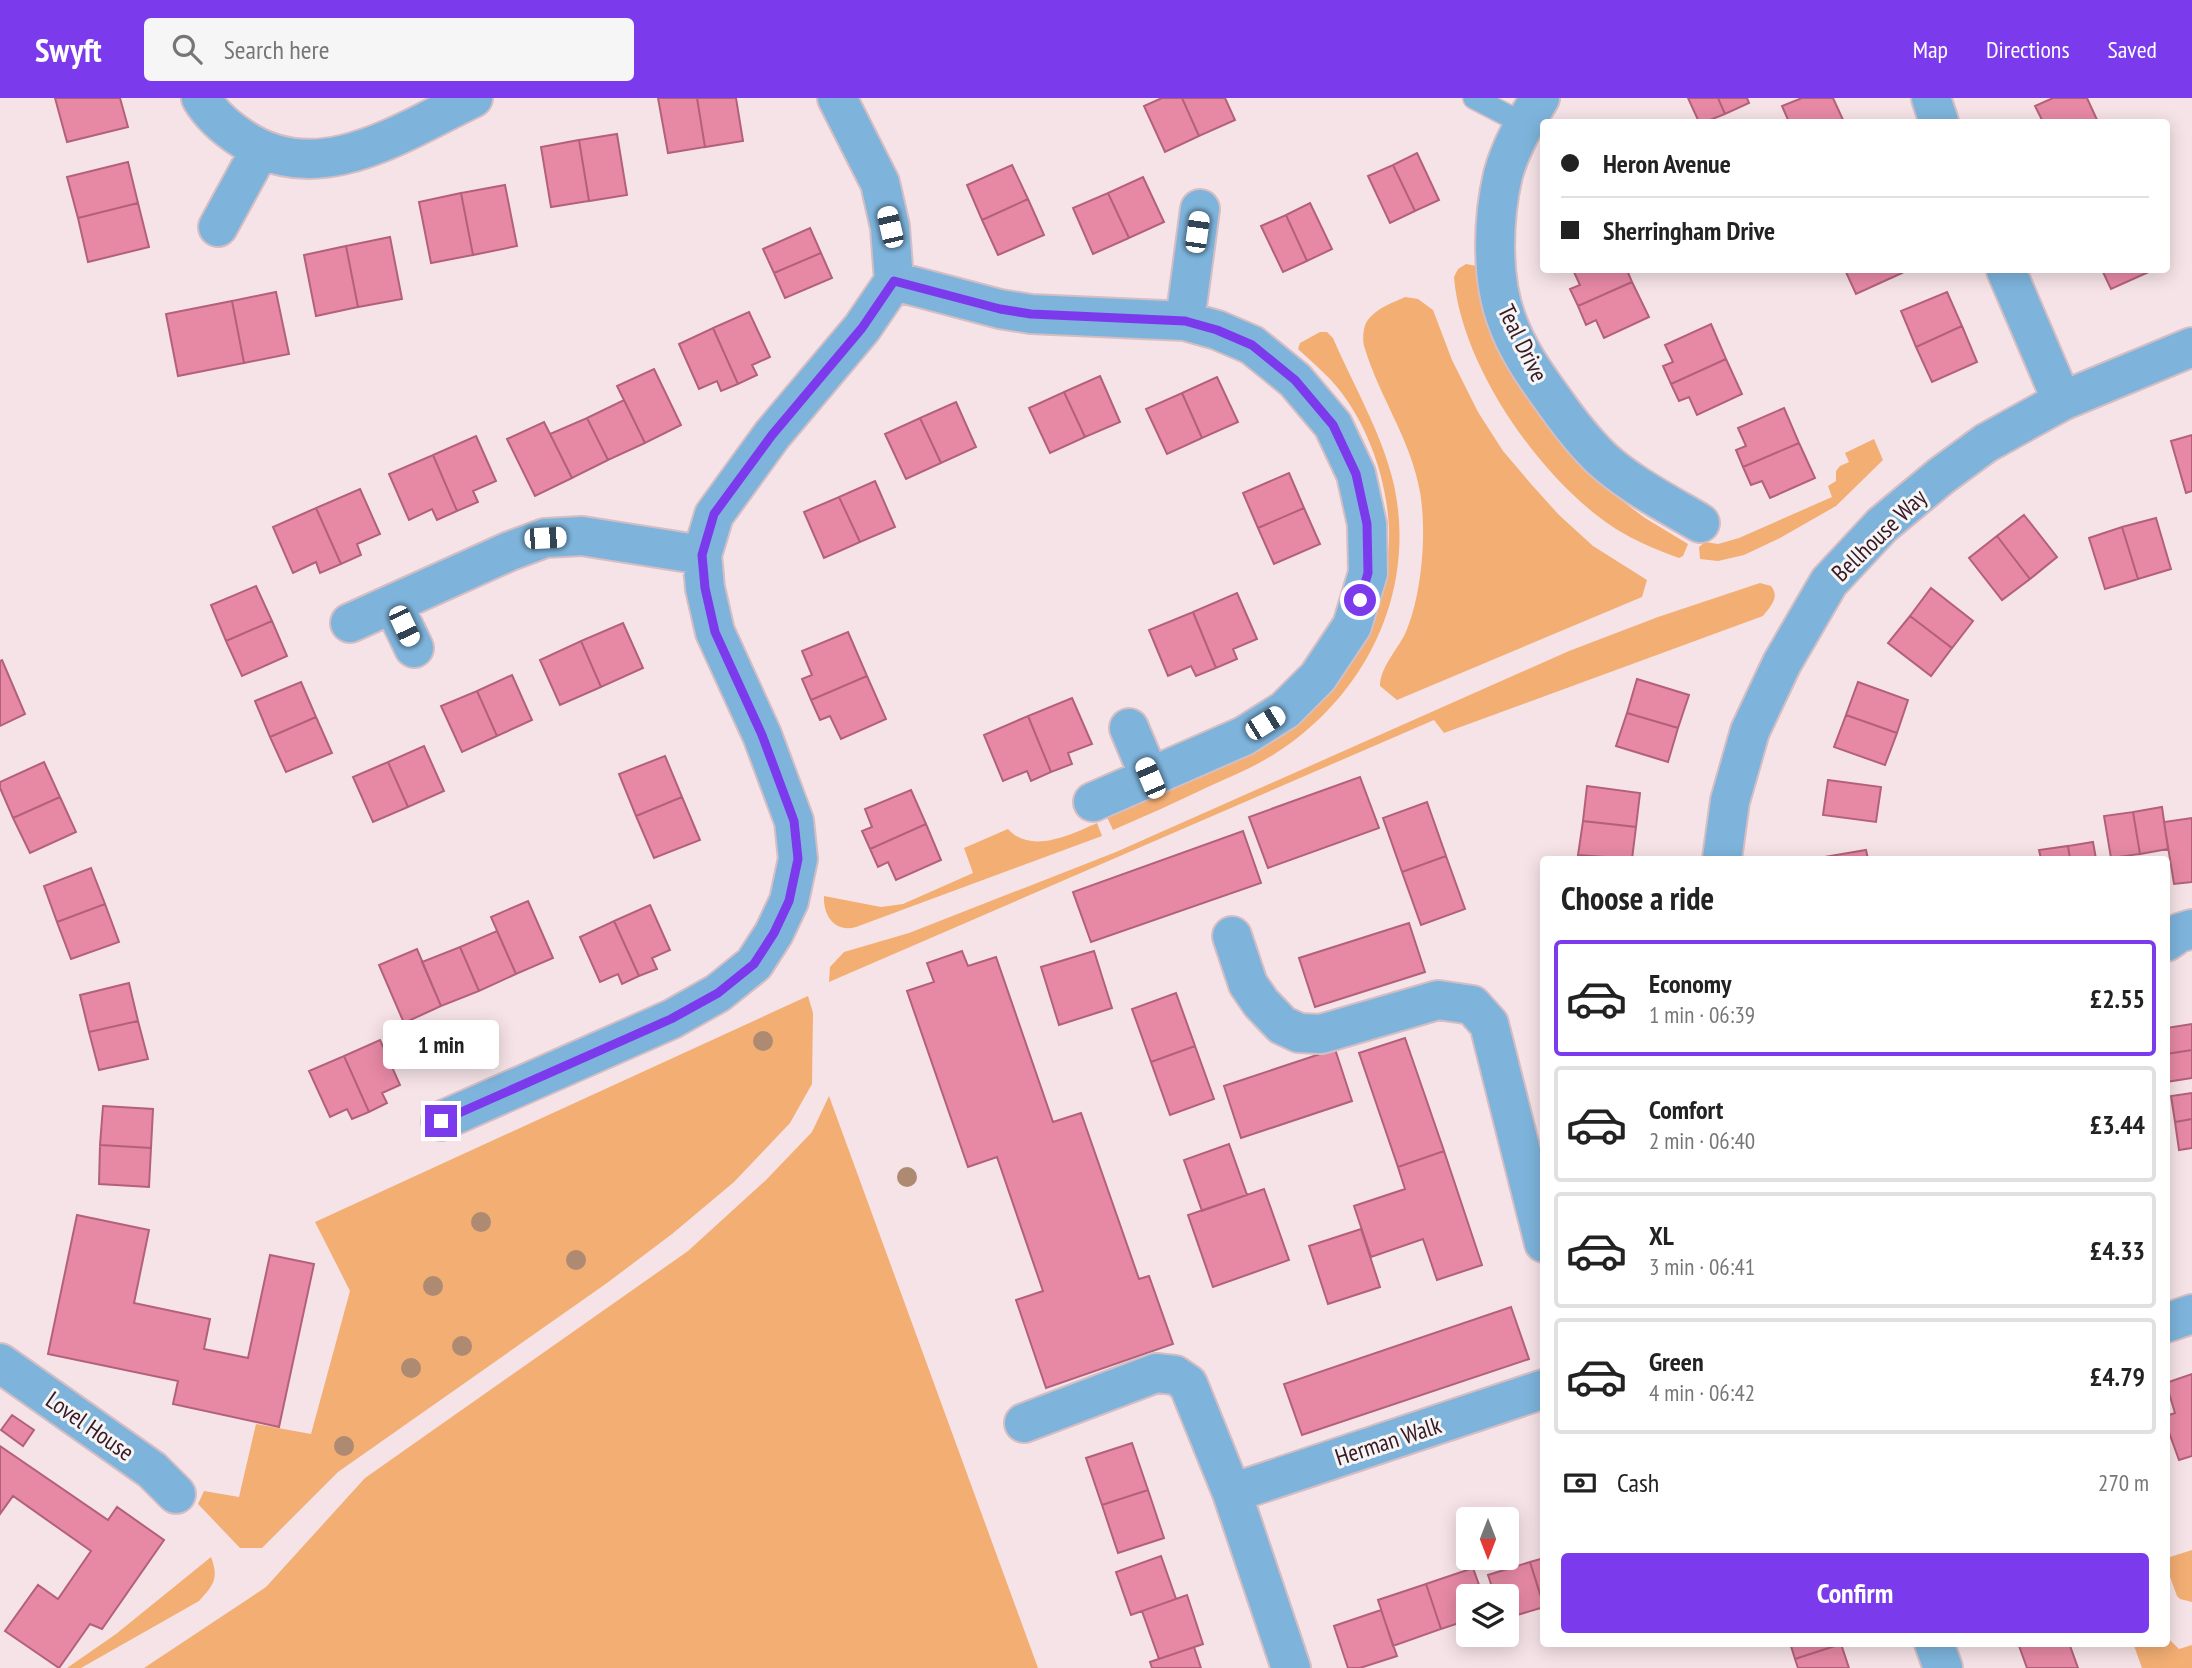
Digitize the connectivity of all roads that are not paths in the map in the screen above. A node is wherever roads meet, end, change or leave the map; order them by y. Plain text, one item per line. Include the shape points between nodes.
1 (201, 98) edge
2 (473, 98) edge
3 (837, 98) edge
4 (1474, 98) edge
5 (1931, 98) edge
6 (1532, 111) edge
7 (1938, 119) edge
8 (260, 150) junction
9 (1200, 209) dead end
10 (218, 227) dead end
11 (2007, 273) edge
12 (894, 281) junction
13 (1185, 321) junction
14 (2192, 347) edge
15 (2062, 401) junction
16 (1700, 523) dead end
17 (702, 555) junction
18 (393, 604) junction
19 (350, 623) dead end
20 (414, 648) dead end
21 (1129, 728) dead end
22 (1150, 778) junction
23 (1093, 802) dead end
24 (1722, 856) edge
25 (2192, 929) edge
26 (1232, 936) dead end
27 (2170, 939) edge
28 (441, 1121) dead end
29 (1540, 1227) edge
30 (2192, 1314) edge
31 (2170, 1321) edge
32 (0, 1363) edge
33 (1540, 1391) edge
34 (1024, 1423) dead end
35 (1232, 1493) junction
36 (176, 1494) dead end
37 (1935, 1647) edge
38 (1291, 1668) edge
39 (1942, 1668) edge

1 - 8 street via 228,128
2 - 8 street via 359,152 293,159
3 - 12 street via 880,183 890,227
4 - 6 lane
5 - 7 street
6 - 16 street, Teal Drive via 1504,174 1496,233 1498,289 1506,319 1530,369 1602,459
8 - 10 street
9 - 13 street
11 - 15 street
12 - 13 street via 1031,314
12 - 17 street via 714,514
13 - 22 street via 1252,345 1295,380 1333,425 1356,474 1367,524 1368,573 1352,626 1318,677 1286,709 1244,736
14 - 15 street, Bellhouse Way
15 - 24 street, Bellhouse Way via 1986,443 1941,476 1882,525 1829,582 1782,663 1750,731 1730,801
17 - 18 street via 582,536 545,538
17 - 28 street via 715,632 762,735 794,821 798,859 784,912 754,964 718,993 671,1019
18 - 19 street
18 - 20 street
21 - 22 street
22 - 23 street
25 - 27 street
26 - 29 street via 1248,984 1261,1003 1282,1025 1299,1033 1321,1034 1438,1000 1472,1005 1489,1024
30 - 31 street
32 - 36 street, Lovel House via 152,1470
33 - 35 street, Herman Walk
34 - 35 street via 1156,1373 1175,1375 1188,1384
35 - 38 street
37 - 39 street

